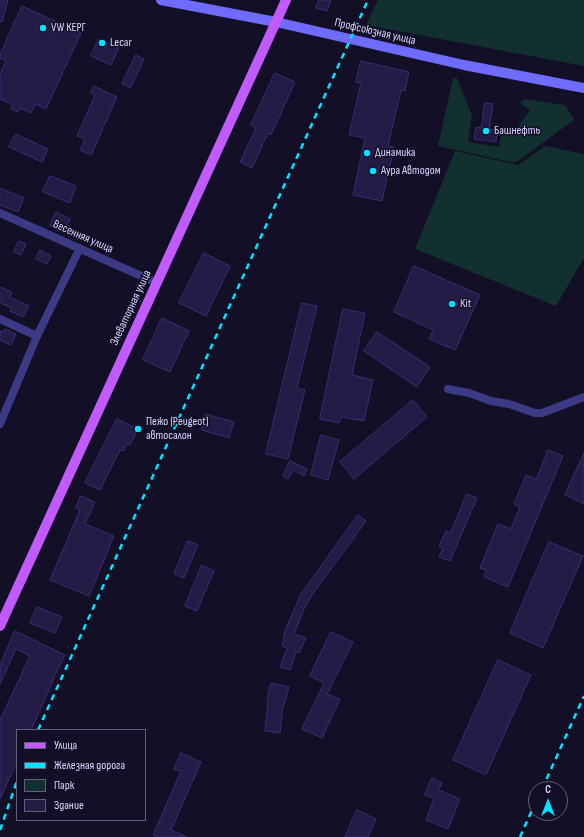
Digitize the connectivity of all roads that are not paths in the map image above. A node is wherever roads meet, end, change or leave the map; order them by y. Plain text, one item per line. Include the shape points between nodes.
1 (161, 0) edge
2 (286, 0) edge
3 (276, 22) junction
4 (584, 88) edge
5 (0, 213) edge
6 (80, 248) junction
7 (157, 283) junction
8 (0, 319) edge
9 (37, 336) junction
10 (448, 389) dead end
11 (584, 397) edge
12 (0, 422) edge
13 (0, 626) edge

1 - 3 main road, Профсоюзная улица
2 - 3 main road, Элеваторная улица
3 - 4 main road, Профсоюзная улица via 464,65
3 - 7 main road, Элеваторная улица
5 - 6 street, Весенняя улица
6 - 7 street, Весенняя улица
6 - 9 street
7 - 13 main road, Элеваторная улица
8 - 9 street
9 - 12 street
10 - 11 street via 535,413 542,413

